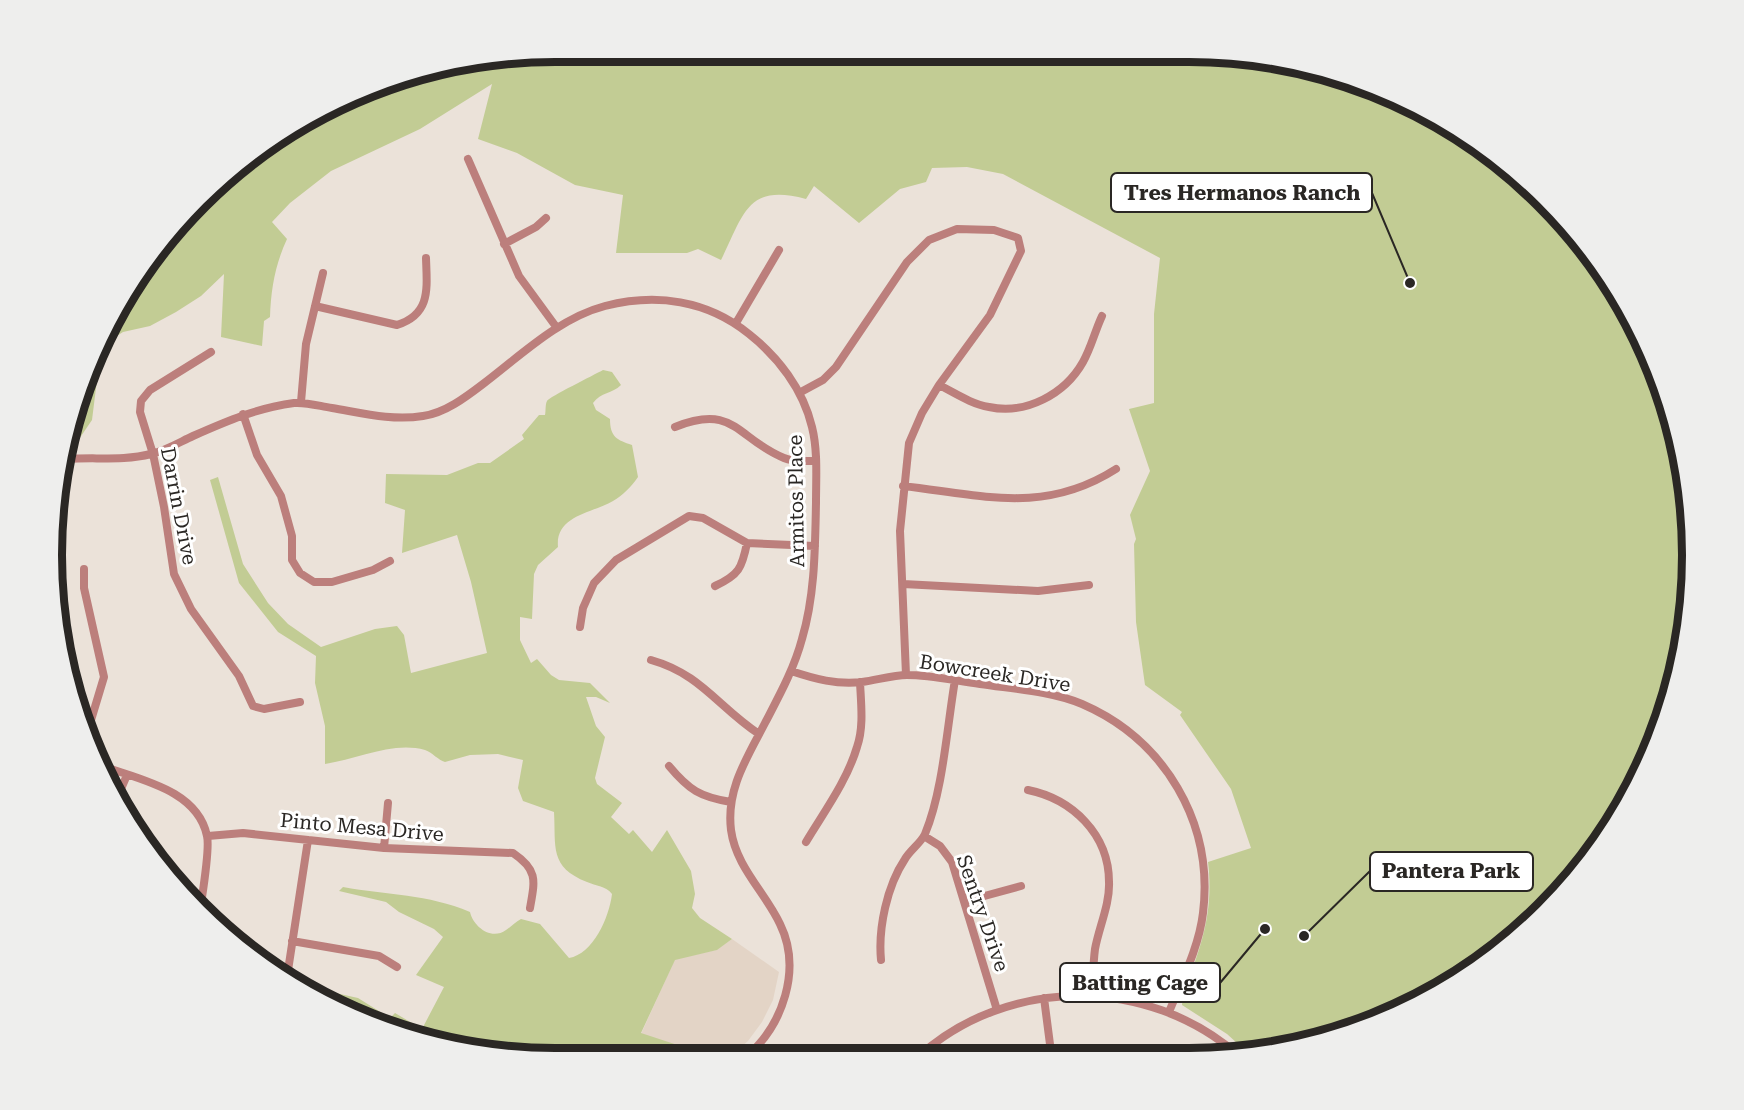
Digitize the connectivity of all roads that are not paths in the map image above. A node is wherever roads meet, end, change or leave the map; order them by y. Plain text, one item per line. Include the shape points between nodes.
1 (468, 159) dead end
2 (546, 218) dead end
3 (504, 244) junction
4 (779, 250) dead end
5 (426, 258) dead end
6 (323, 273) dead end
7 (315, 306) junction
8 (1102, 316) dead end
9 (736, 323) junction
10 (557, 328) junction
11 (211, 352) dead end
12 (939, 385) junction
13 (799, 393) junction
14 (301, 402) junction
15 (243, 414) junction
16 (675, 427) dead end
17 (153, 454) junction
18 (71, 459) edge
19 (816, 461) junction
20 (1116, 469) dead end
21 (903, 486) junction
22 (747, 543) junction
23 (815, 546) junction
24 (390, 561) dead end
25 (84, 569) dead end
26 (903, 585) junction
27 (1089, 585) dead end
28 (715, 586) dead end
29 (580, 627) dead end
30 (651, 660) dead end
31 (791, 671) junction
32 (906, 675) junction
33 (955, 681) junction
34 (860, 682) junction
35 (300, 702) dead end
36 (91, 721) edge
37 (759, 734) junction
38 (669, 766) dead end
39 (110, 769) edge
40 (127, 775) junction
41 (121, 789) edge
42 (1028, 790) dead end
43 (731, 802) junction
44 (388, 803) dead end
45 (208, 836) junction
46 (924, 836) junction
47 (308, 840) junction
48 (806, 842) dead end
49 (384, 848) junction
50 (1021, 886) dead end
51 (202, 899) edge
52 (966, 901) junction
53 (530, 908) dead end
54 (292, 941) junction
55 (881, 960) dead end
56 (397, 967) dead end
57 (288, 969) edge
58 (1092, 995) junction
59 (1044, 998) junction
60 (997, 1010) junction
61 (1169, 1012) junction
62 (1228, 1046) edge
63 (756, 1048) edge
64 (930, 1048) edge
65 (1050, 1048) edge

1 - 3 street
2 - 3 street
3 - 10 street via 519,276
4 - 9 street
5 - 7 street via 427,297 409,321 397,325
6 - 7 street
7 - 14 street via 306,344
8 - 12 street via 1083,362 1071,379 1042,400 1006,409 990,408
9 - 10 street, Armitos Place via 701,305 632,300 599,308
9 - 13 street, Armitos Place via 772,352
10 - 14 street, Armitos Place via 461,400 426,416 387,418
11 - 17 street, Darrin Drive via 150,390 141,401 140,412
12 - 13 street via 990,315 1021,251 1018,238 994,230 957,229 929,240 907,262 836,367 823,380
12 - 21 street via 909,443
13 - 19 street, Armitos Place via 812,425
14 - 15 street, Armitos Place
15 - 17 street, Armitos Place
15 - 24 street via 257,455 281,496 292,536 292,560 300,573 314,582 332,582
16 - 19 street via 697,418 721,420 786,460
17 - 18 street, Armitos Place
17 - 35 street, Darrin Drive via 174,574 191,609 239,676 253,706 264,710
19 - 23 street, Armitos Place
20 - 21 street via 1091,485 1049,497 1025,499
21 - 26 street
22 - 23 street
22 - 28 street via 743,566 729,580
22 - 29 street via 703,518 688,516 616,560 594,583
23 - 31 street, Armitos Place via 809,613
25 - 36 street via 84,588 104,677
26 - 27 street via 1017,591
26 - 32 street
30 - 37 street via 693,677
31 - 34 street, Bowcreek Drive via 824,682
31 - 37 street, Armitos Place
32 - 33 street, Bowcreek Drive
32 - 34 street, Bowcreek Drive
33 - 46 street via 934,803
33 - 61 street, Bowcreek Drive via 1054,696 1089,708 1127,729 1147,747 1182,792 1204,862 1203,915
34 - 48 street via 858,747
37 - 43 street, Armitos Place via 741,768
38 - 43 street via 692,790 707,799
39 - 40 street
40 - 41 street
40 - 45 street via 181,797 197,813
42 - 58 street via 1049,794 1083,818 1105,857 1110,881 1095,951
43 - 63 street, Armitos Place via 735,849 780,925 789,962 787,993 777,1019
44 - 49 street
45 - 47 street, Pinto Mesa Drive via 243,833
45 - 51 street
46 - 52 street, Sentry Drive via 952,862
46 - 55 street via 904,859 892,886
47 - 49 street, Pinto Mesa Drive
47 - 54 street
49 - 53 street, Pinto Mesa Drive via 513,853 533,873
50 - 52 street
52 - 60 street, Sentry Drive
54 - 56 street via 379,956
54 - 57 street
58 - 59 street
58 - 61 street via 1135,1001
59 - 60 street
59 - 65 street
60 - 64 street via 954,1029
61 - 62 street via 1212,1033

